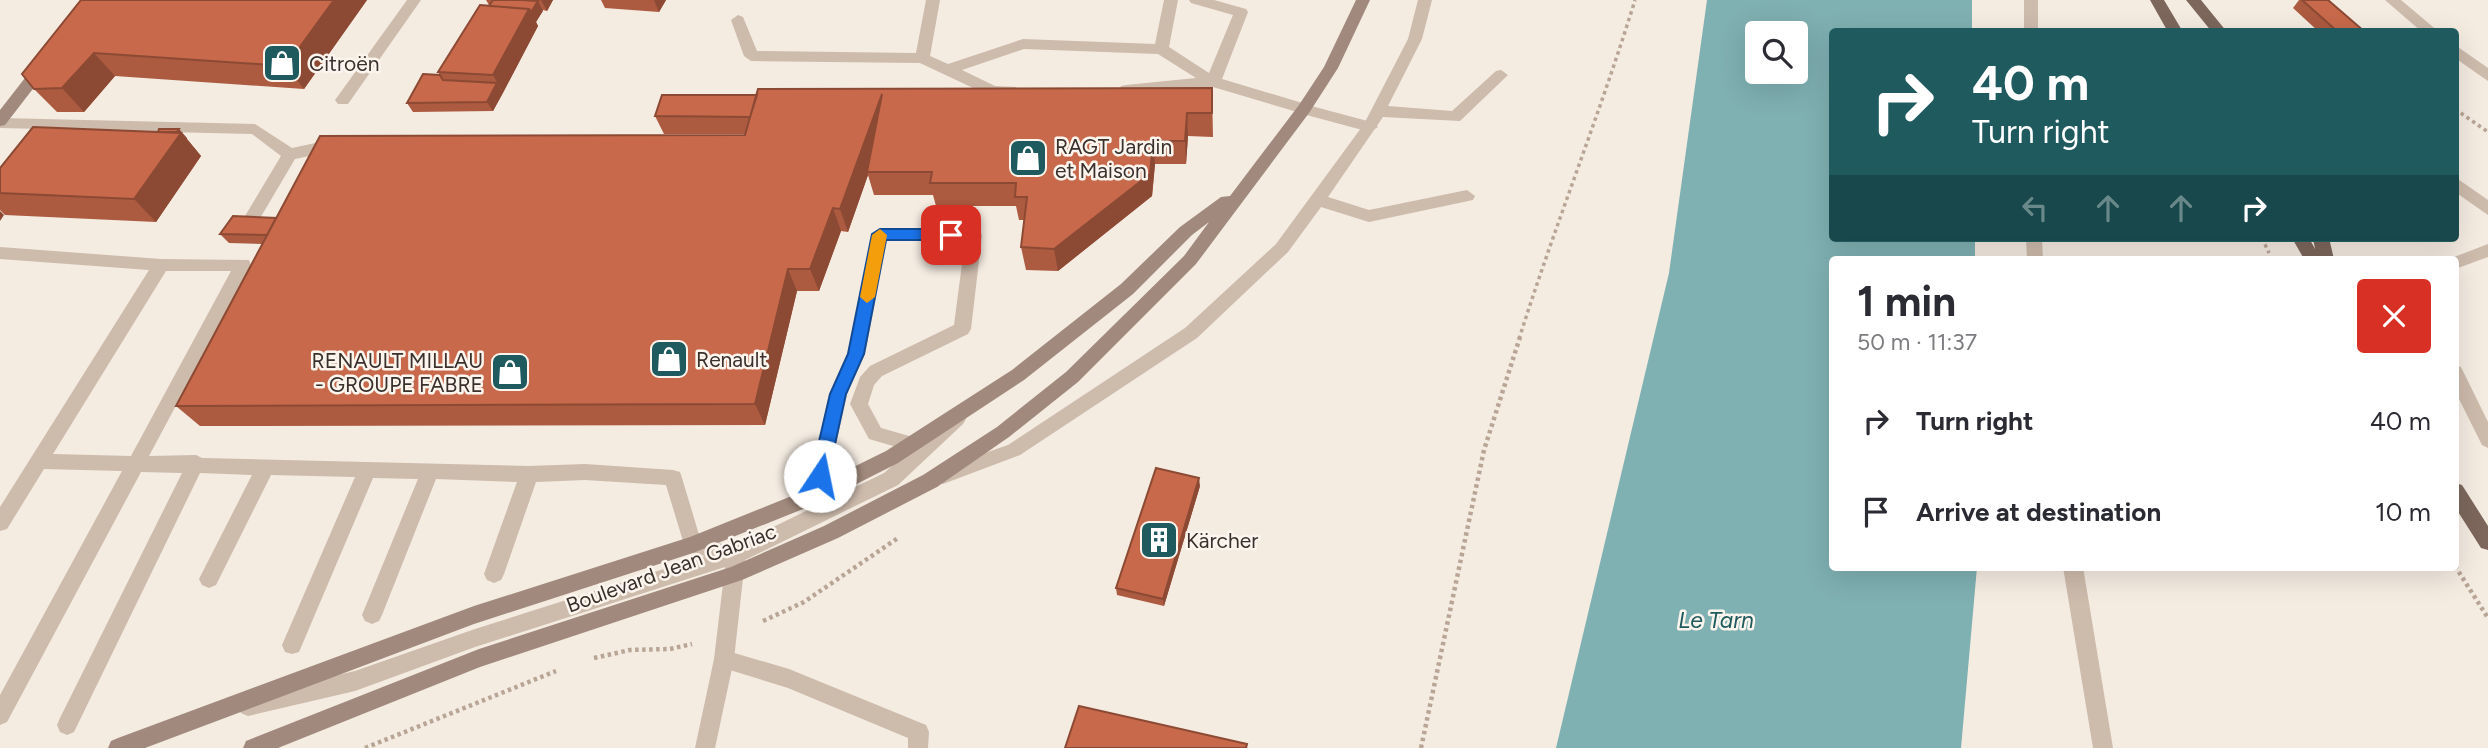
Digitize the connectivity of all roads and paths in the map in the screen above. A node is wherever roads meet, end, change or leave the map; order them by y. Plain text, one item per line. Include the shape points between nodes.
1 (414, 0) edge
2 (933, 0) edge
3 (1171, 0) edge
4 (1196, 0) edge
5 (1363, 0) edge
6 (1425, 0) edge
7 (1635, 0) edge
8 (2031, 0) edge
9 (2157, 0) edge
10 (2193, 0) edge
11 (2392, 0) edge
12 (2410, 6) edge
13 (738, 20) dead end
14 (2031, 28) edge
15 (2174, 28) edge
16 (2217, 28) edge
17 (2429, 28) edge
18 (1161, 49) junction
19 (2459, 53) edge
20 (51, 55) edge
21 (922, 58) junction
22 (947, 70) junction
23 (1501, 75) dead end
24 (2488, 76) edge
25 (1213, 82) junction
26 (1033, 91) edge
27 (1112, 91) edge
28 (343, 100) dead end
29 (1304, 109) junction
30 (1378, 111) junction
31 (2459, 112) edge
32 (0, 122) edge
33 (1370, 127) junction
34 (2488, 132) edge
35 (349, 142) edge
36 (290, 154) junction
37 (2459, 186) edge
38 (1244, 189) junction
39 (1466, 196) dead end
40 (1317, 201) junction
41 (2488, 209) edge
42 (253, 216) edge
43 (2488, 250) edge
44 (0, 253) edge
45 (2459, 261) edge
46 (161, 265) junction
47 (2459, 380) edge
48 (968, 410) junction
49 (2488, 440) edge
50 (914, 444) junction
51 (37, 461) junction
52 (135, 462) junction
53 (196, 463) junction
54 (266, 466) junction
55 (368, 469) junction
56 (430, 471) junction
57 (529, 474) junction
58 (930, 481) junction
59 (817, 495) junction
60 (2459, 497) edge
61 (0, 523) edge
62 (2488, 542) edge
63 (692, 545) junction
64 (735, 564) junction
65 (2074, 571) edge
66 (2458, 571) edge
67 (494, 573) dead end
68 (208, 579) dead end
69 (372, 615) dead end
70 (2488, 618) edge
71 (292, 645) dead end
72 (724, 659) junction
73 (0, 715) edge
74 (198, 718) junction
75 (66, 725) dead end
76 (118, 748) edge
77 (253, 748) edge
78 (705, 748) edge
79 (918, 748) edge
80 (1421, 748) edge
81 (2103, 748) edge

1 - 28 street
2 - 21 street
3 - 18 street
4 - 25 street via 1241,12
5 - 29 main road, Boulevard Jean Gabriac via 1331,68
6 - 30 street via 1416,39
7 - 80 path via 1611,79 1551,239 1484,450
8 - 14 street
9 - 15 main road
10 - 16 main road
11 - 12 street
12 - 17 street
13 - 21 street via 751,56
18 - 22 street via 1023,44
18 - 25 street
19 - 24 street
20 - 32 main road
21 - 22 street
22 - 26 street via 993,91
23 - 30 street via 1455,117
25 - 27 street
25 - 29 street
29 - 33 street
29 - 38 main road, Boulevard Jean Gabriac
30 - 33 street
31 - 34 path
32 - 36 street via 255,129
33 - 40 street
35 - 36 street
36 - 42 street
37 - 41 street
38 - 48 main road, Boulevard Jean Gabriac via 1186,231 1127,289
38 - 58 main road, Boulevard Jean Gabriac via 1190,260 1072,377 1003,432
39 - 40 street via 1369,216
40 - 58 street via 1282,248 1191,333 1014,450
43 - 45 street
44 - 46 street
46 - 51 street
46 - 52 street via 243,265
47 - 49 street
48 - 50 main road, Boulevard Jean Gabriac
48 - 64 street, Boulevard Jean Gabriac via 891,479
50 - 59 main road, Boulevard Jean Gabriac
50 - 59 street via 875,434 859,404 866,382 876,371 961,328 974,235 880,234 856,354 838,394
51 - 52 street
51 - 61 street
52 - 53 street
52 - 73 street
53 - 54 street
53 - 75 street
54 - 55 street
54 - 68 street
55 - 56 street
55 - 71 street
56 - 57 street
56 - 69 street
57 - 63 street via 585,472 673,478
57 - 67 street
58 - 64 main road, Boulevard Jean Gabriac via 831,531
59 - 63 main road, Boulevard Jean Gabriac
60 - 62 main road
63 - 64 street
63 - 74 main road, Boulevard Jean Gabriac via 474,615
64 - 72 street
64 - 74 street, Boulevard Jean Gabriac via 475,638 355,681
64 - 77 main road, Boulevard Jean Gabriac
65 - 81 street
66 - 70 path
72 - 78 street
72 - 79 street via 789,679 919,732
74 - 76 main road, Boulevard Jean Gabriac

